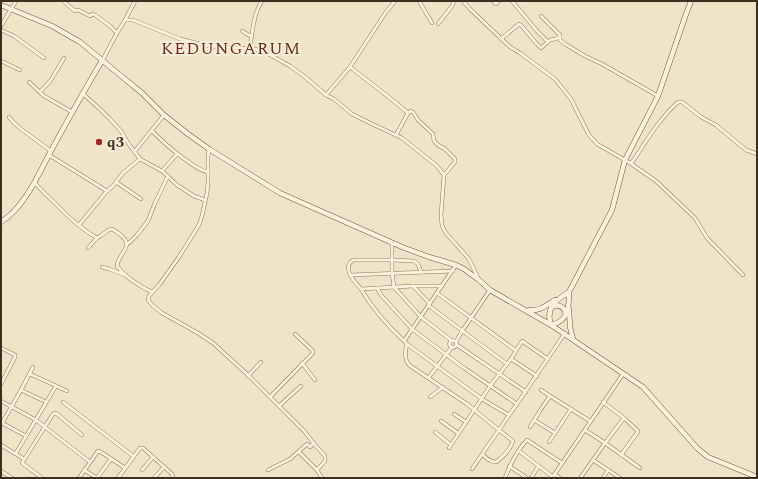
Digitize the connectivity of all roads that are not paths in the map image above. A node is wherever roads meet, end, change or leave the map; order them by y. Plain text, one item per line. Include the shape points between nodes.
1 (16, 1) edge
2 (63, 1) edge
3 (135, 1) edge
4 (262, 1) edge
5 (395, 1) edge
6 (419, 1) edge
7 (454, 1) edge
8 (463, 1) edge
9 (493, 1) edge
10 (512, 1) edge
11 (691, 1) edge
12 (498, 2) edge
13 (1, 4) edge
14 (11, 9) junction
15 (541, 16) dead end
16 (125, 20) junction
17 (432, 23) dead end
18 (438, 24) dead end
19 (1, 26) edge
20 (1, 30) edge
21 (242, 30) dead end
22 (117, 33) junction
23 (252, 37) junction
24 (560, 37) junction
25 (502, 39) junction
26 (548, 42) junction
27 (249, 49) junction
28 (44, 58) dead end
29 (64, 58) dead end
30 (1, 61) edge
31 (102, 61) junction
32 (350, 67) junction
33 (20, 70) dead end
34 (29, 82) dead end
35 (40, 92) junction
36 (82, 94) junction
37 (326, 95) junction
38 (658, 96) junction
39 (72, 112) junction
40 (408, 113) junction
41 (164, 115) junction
42 (9, 117) dead end
43 (152, 131) junction
44 (396, 135) junction
45 (209, 149) junction
46 (135, 151) junction
47 (50, 153) junction
48 (177, 154) junction
49 (757, 154) edge
50 (140, 159) junction
51 (625, 160) junction
52 (630, 163) junction
53 (162, 171) junction
54 (208, 172) junction
55 (444, 175) junction
56 (168, 176) junction
57 (116, 182) junction
58 (35, 183) junction
59 (107, 191) junction
60 (141, 199) dead end
61 (205, 200) junction
62 (1, 222) edge
63 (79, 225) junction
64 (97, 238) junction
65 (392, 242) junction
66 (127, 244) junction
67 (88, 248) dead end
68 (393, 260) junction
69 (456, 265) junction
70 (102, 268) dead end
71 (453, 271) junction
72 (421, 272) junction
73 (392, 273) junction
74 (350, 275) junction
75 (743, 275) dead end
76 (126, 276) junction
77 (478, 280) junction
78 (412, 286) junction
79 (442, 286) junction
80 (394, 287) junction
81 (377, 288) junction
82 (361, 289) junction
83 (490, 290) junction
84 (152, 292) junction
85 (569, 292) junction
86 (437, 293) junction
87 (559, 298) junction
88 (569, 303) junction
89 (429, 305) junction
90 (552, 307) junction
91 (525, 310) junction
92 (566, 314) junction
93 (421, 317) junction
94 (471, 319) junction
95 (552, 324) junction
96 (412, 329) junction
97 (462, 331) junction
98 (565, 333) junction
99 (295, 334) dead end
100 (574, 339) junction
101 (404, 341) junction
102 (452, 341) junction
103 (456, 343) junction
104 (407, 344) junction
105 (452, 347) junction
106 (1, 348) edge
107 (515, 350) junction
108 (446, 355) junction
109 (511, 359) junction
110 (548, 359) junction
111 (261, 362) dead end
112 (302, 363) junction
113 (507, 364) junction
114 (437, 366) junction
115 (33, 367) dead end
116 (30, 374) junction
117 (500, 374) junction
118 (623, 374) junction
119 (248, 376) junction
120 (537, 376) junction
121 (428, 378) junction
122 (315, 380) dead end
123 (1, 384) edge
124 (56, 386) junction
125 (301, 386) dead end
126 (490, 386) junction
127 (442, 387) junction
128 (21, 390) junction
129 (541, 390) dead end
130 (67, 391) dead end
131 (526, 392) junction
132 (550, 396) junction
133 (270, 397) junction
134 (430, 397) dead end
135 (482, 399) junction
136 (1, 401) edge
137 (46, 402) junction
138 (63, 402) dead end
139 (603, 402) junction
140 (517, 404) junction
141 (12, 406) junction
142 (279, 406) junction
143 (572, 409) junction
144 (474, 410) junction
145 (454, 414) dead end
146 (509, 415) junction
147 (624, 418) junction
148 (36, 420) junction
149 (534, 420) junction
150 (441, 421) dead end
151 (590, 421) junction
152 (466, 422) junction
153 (1, 424) edge
154 (45, 426) junction
155 (530, 427) dead end
156 (499, 430) junction
157 (585, 430) junction
158 (434, 432) dead end
159 (555, 433) junction
160 (458, 434) junction
161 (82, 435) dead end
162 (26, 436) junction
163 (549, 442) dead end
164 (314, 443) junction
165 (604, 443) junction
166 (1, 444) edge
167 (519, 451) junction
168 (299, 452) junction
169 (16, 453) junction
170 (482, 454) junction
171 (621, 455) junction
172 (133, 456) junction
173 (153, 457) junction
174 (24, 459) junction
175 (111, 459) junction
176 (593, 460) junction
177 (90, 462) junction
178 (562, 463) junction
179 (509, 466) junction
180 (164, 467) junction
181 (538, 467) junction
182 (125, 468) junction
183 (640, 468) dead end
184 (472, 469) dead end
185 (84, 470) junction
186 (142, 470) dead end
187 (268, 470) dead end
188 (317, 470) junction
189 (608, 470) junction
190 (1, 471) edge
191 (553, 476) edge
192 (581, 477) edge
193 (757, 477) edge
194 (12, 478) edge
195 (42, 478) edge
196 (79, 478) edge
197 (97, 478) edge
198 (118, 478) edge
199 (154, 478) edge
200 (172, 478) edge
201 (322, 478) edge
202 (505, 478) edge
203 (527, 478) edge
204 (531, 478) edge
205 (560, 478) edge
206 (603, 478) edge
207 (620, 478) edge

1 - 14 street
2 - 22 street via 75,11 95,15
3 - 16 street
4 - 23 street
5 - 32 street
6 - 17 street
7 - 18 street
8 - 25 street
9 - 12 street via 495,4
10 - 26 street
11 - 38 main road
13 - 14 main road
14 - 19 street
14 - 31 main road via 80,42
15 - 24 street
16 - 22 street
16 - 27 street via 133,20 180,39 208,46
20 - 28 street via 14,36
21 - 23 street
22 - 31 street
23 - 27 street
24 - 26 street
24 - 38 street via 565,44
25 - 26 street via 519,24 541,48
25 - 51 street via 555,79 571,99 596,144
27 - 37 street via 263,51 290,66
29 - 35 street via 51,80
30 - 33 street
31 - 36 main road
31 - 41 main road via 142,93
32 - 37 street
32 - 40 street
34 - 35 street
35 - 39 street
36 - 39 main road
36 - 46 street via 102,110
37 - 44 street via 352,114
38 - 51 main road
39 - 47 main road
40 - 44 street
40 - 55 street via 411,111 433,134 434,141 455,159
41 - 43 street
41 - 45 main road
42 - 47 street
43 - 46 street
43 - 48 street
44 - 55 street via 437,166
45 - 54 street
45 - 65 main road via 280,193
46 - 50 street
47 - 58 main road
47 - 59 street
48 - 53 street
48 - 54 street via 196,168
49 - 52 street via 746,150 716,125 682,102 678,102
50 - 53 street
50 - 57 street
51 - 52 street
51 - 85 main road via 612,210
52 - 75 street via 656,181 695,218 707,238
53 - 56 street
54 - 61 street
55 - 77 street via 442,224 445,232 469,260
56 - 61 street via 194,196
56 - 66 street via 148,221
57 - 59 street
57 - 60 street
58 - 62 main road via 14,211
58 - 63 street
59 - 63 street
61 - 84 street via 202,216 194,232
63 - 64 street
64 - 66 street via 112,229 125,239
64 - 67 street
65 - 68 street
65 - 69 main road
66 - 76 street via 117,265
68 - 72 street via 416,261
68 - 73 street
68 - 74 street via 354,260 348,268
69 - 71 street
69 - 77 main road
70 - 76 street
71 - 72 street
71 - 79 street
72 - 73 street
73 - 74 street
73 - 80 street
74 - 82 street
76 - 84 street
77 - 83 main road
78 - 79 street
78 - 80 street
78 - 89 street
79 - 86 street
80 - 81 street
80 - 93 street
81 - 82 street
81 - 96 street
82 - 101 street
83 - 91 main road
83 - 94 street
84 - 119 street via 148,300 153,306 213,343
85 - 87 main road
85 - 88 main road
86 - 89 street
86 - 94 street
87 - 90 main road
87 - 91 main road via 538,310
88 - 92 main road
88 - 100 main road via 570,327
89 - 93 street
89 - 97 street
90 - 92 main road via 561,306
90 - 95 main road via 549,319
91 - 95 main road
92 - 95 main road via 562,321
93 - 96 street
93 - 102 street
94 - 97 street
94 - 107 street
95 - 98 main road
96 - 101 street
96 - 108 street
97 - 103 street
97 - 113 street
98 - 100 main road
98 - 110 street
99 - 112 street via 313,352
100 - 118 main road
101 - 104 street
102 - 103 street
102 - 105 street
103 - 105 street via 455,347
103 - 117 street
104 - 114 street
104 - 121 street via 407,362
105 - 108 street
106 - 123 street via 15,355
107 - 109 street
107 - 110 street via 522,341
108 - 114 street
108 - 126 street
109 - 113 street
109 - 120 street
110 - 120 street
111 - 119 street
112 - 122 street
112 - 133 street
113 - 117 street
114 - 121 street
114 - 135 street
115 - 116 street
116 - 124 street
116 - 128 street
117 - 126 street
117 - 131 street
118 - 139 street
118 - 193 main road via 643,387 708,457
119 - 133 street
120 - 131 street
121 - 127 street
124 - 130 street
124 - 137 street
125 - 142 street
126 - 135 street
126 - 140 street
127 - 134 street
127 - 144 street
128 - 137 street
128 - 141 street
129 - 132 street
131 - 140 street
132 - 143 street
132 - 149 street
133 - 142 street
135 - 144 street
135 - 146 street
136 - 141 street
137 - 148 street
138 - 172 street
139 - 147 street
139 - 151 street
140 - 146 street
141 - 148 street
141 - 153 street
142 - 164 street
143 - 151 street
143 - 159 street
144 - 152 street
144 - 156 street
145 - 152 street
146 - 156 street
147 - 165 street
147 - 171 street via 638,433
148 - 154 street
148 - 162 street
149 - 155 street
149 - 159 street
150 - 160 street
151 - 157 street
152 - 160 street
153 - 162 street
154 - 161 street via 56,413
154 - 174 street
154 - 177 street
156 - 170 street
156 - 170 street via 513,441 508,450 496,462
157 - 165 street
157 - 178 street
158 - 160 street via 450,446
159 - 163 street
162 - 169 street
164 - 168 street via 310,446 307,444
164 - 188 street via 326,459
165 - 171 street
165 - 176 street
166 - 169 street
167 - 178 street via 527,440
167 - 179 street
167 - 181 street
168 - 187 street via 286,462
168 - 188 street
169 - 174 street
170 - 184 street
171 - 183 street
172 - 173 street via 141,447
172 - 182 street
173 - 180 street
173 - 186 street
174 - 195 street via 22,463
175 - 177 street via 98,451
175 - 182 street
175 - 197 street
176 - 189 street
176 - 192 street
177 - 185 street
178 - 191 street
179 - 202 street
179 - 203 street
180 - 199 street
180 - 200 street via 172,474
181 - 191 street
181 - 204 street
182 - 198 street
185 - 196 street
185 - 197 street
188 - 201 street
189 - 206 street
189 - 207 street
190 - 194 street
191 - 205 street

